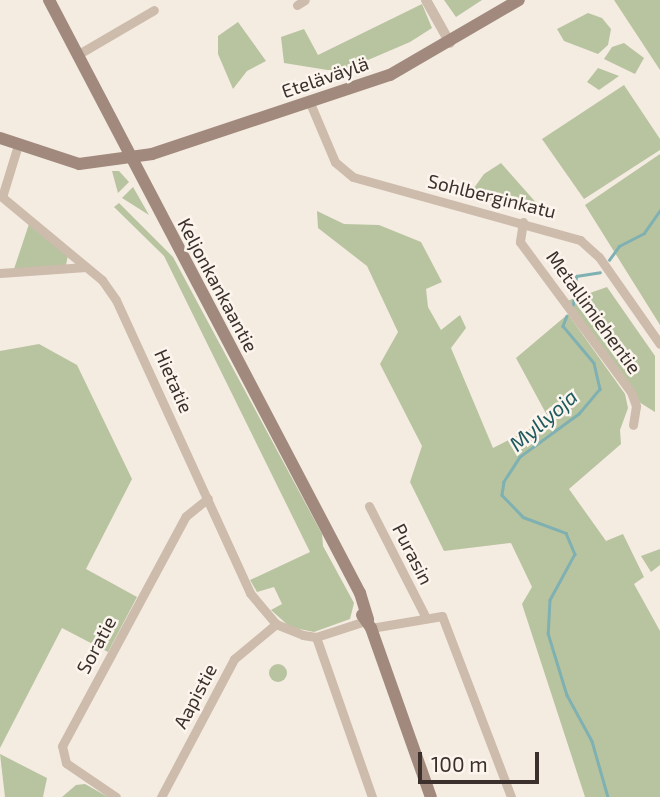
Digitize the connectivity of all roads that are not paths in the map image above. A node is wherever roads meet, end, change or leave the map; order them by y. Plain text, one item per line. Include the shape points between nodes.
1 (49, 0) edge
2 (426, 0) edge
3 (519, 0) edge
4 (154, 10) dead end
5 (450, 43) junction
6 (77, 55) junction
7 (310, 103) junction
8 (0, 138) edge
9 (18, 145) junction
10 (131, 159) junction
11 (523, 222) junction
12 (86, 267) junction
13 (0, 273) edge
14 (658, 341) edge
15 (633, 425) dead end
16 (208, 498) junction
17 (369, 506) dead end
18 (426, 618) junction
19 (276, 624) junction
20 (369, 624) junction
21 (316, 637) junction
22 (116, 797) edge
23 (161, 797) edge
24 (372, 797) edge
25 (431, 797) edge
26 (511, 797) edge

1 - 6 main road, Keljonkankaantie
2 - 5 street
3 - 5 main road, Eteläväylä
4 - 6 street
5 - 7 main road, Eteläväylä via 390,75
6 - 10 main road, Keljonkankaantie
7 - 10 main road, Eteläväylä
7 - 11 street, Sohlberginkatu via 335,162 353,177
8 - 9 main road, Eteläväylä
9 - 10 main road, Eteläväylä via 79,164
9 - 12 street, Hietatie via 2,197
10 - 20 main road, Keljonkankaantie
11 - 14 street, Sohlberginkatu via 580,240 599,257
11 - 15 street, Metallimiehentie via 520,242 630,391 636,406
12 - 13 street
12 - 16 street, Hietatie via 102,280 126,317
16 - 19 street, Hietatie via 250,593
16 - 22 street, Soratie via 186,516 62,746 66,763
17 - 18 street, Purasin
18 - 20 street
18 - 26 street via 442,616
19 - 21 street
19 - 23 street, Aapistie via 234,659
20 - 21 street
20 - 25 main road, Keljonkankaantie via 380,641
21 - 24 street

